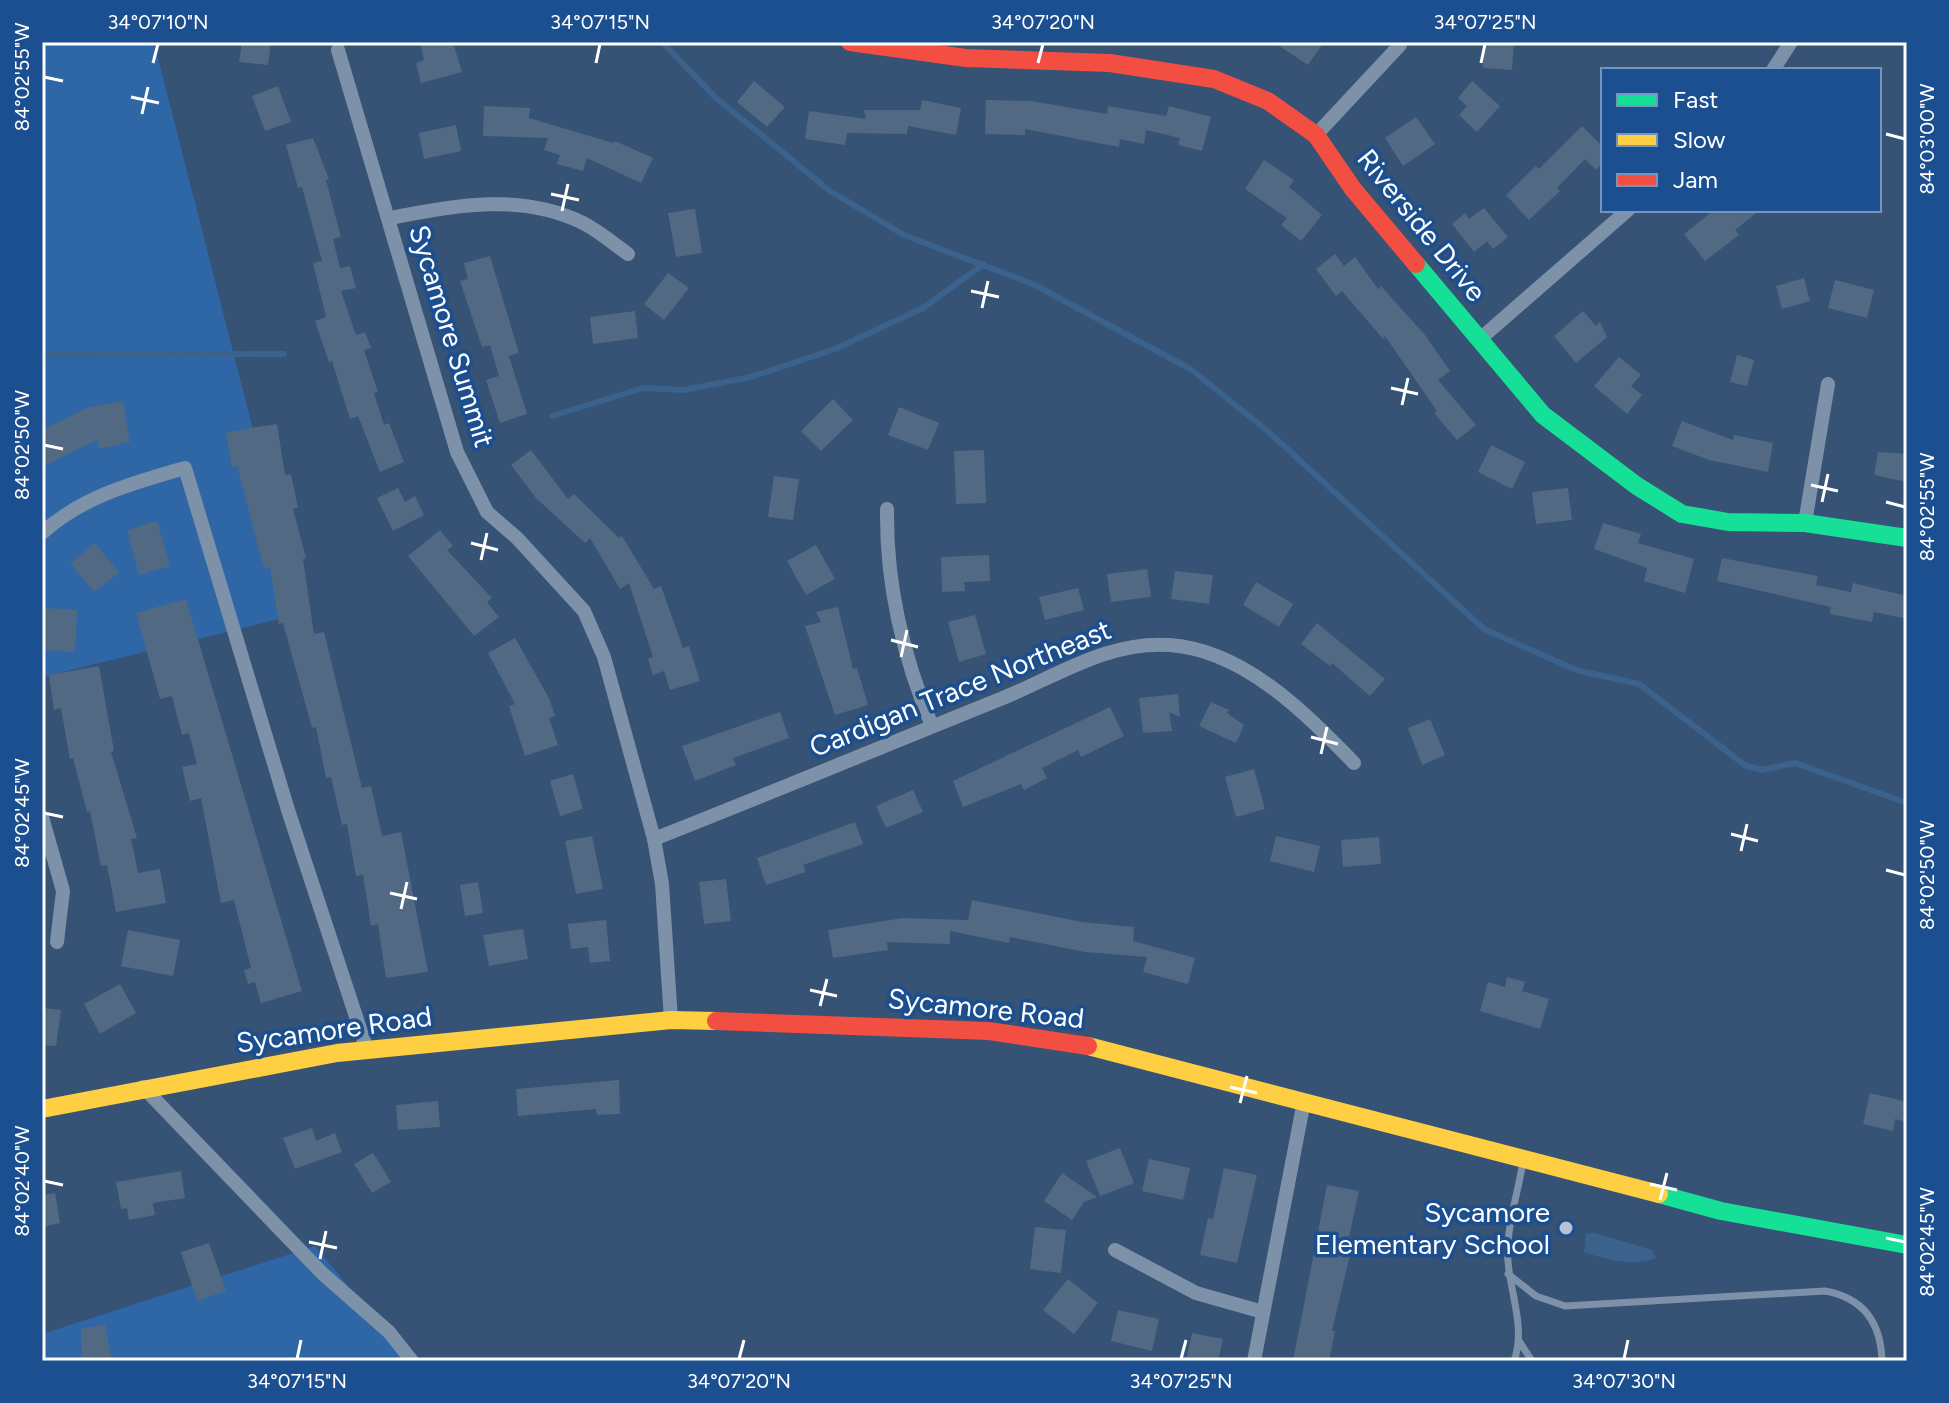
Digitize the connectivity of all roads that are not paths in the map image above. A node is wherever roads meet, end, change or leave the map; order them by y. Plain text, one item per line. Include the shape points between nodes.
1 (850, 42) edge
2 (1791, 42) edge
3 (1400, 45) dead end
4 (338, 50) dead end
5 (1774, 68) edge
6 (1316, 135) junction
7 (1626, 212) edge
8 (390, 218) junction
9 (628, 254) dead end
10 (1480, 339) junction
11 (1828, 384) dead end
12 (887, 509) dead end
13 (1805, 523) junction
14 (42, 533) edge
15 (1907, 538) edge
16 (932, 726) junction
17 (1354, 763) dead end
18 (42, 817) edge
19 (654, 839) junction
20 (57, 942) dead end
21 (671, 1020) junction
22 (367, 1050) junction
23 (143, 1087) junction
24 (1304, 1101) junction
25 (42, 1109) edge
26 (1524, 1159) junction
27 (1907, 1245) edge
28 (1115, 1250) dead end
29 (1508, 1274) junction
30 (1263, 1312) junction
31 (1519, 1341) junction
32 (412, 1361) edge
33 (1254, 1361) edge
34 (1514, 1361) edge
35 (1532, 1361) edge
36 (1882, 1361) edge

1 - 6 street, Riverside Drive via 966,58 1110,63 1214,79 1268,101
2 - 5 street
3 - 6 street
4 - 8 street, Sycamore Summit
6 - 10 street, Riverside Drive via 1353,189
7 - 10 street
8 - 9 street via 468,204 516,203 582,222
8 - 19 street, Sycamore Summit via 457,452 487,512 584,611 604,657
10 - 13 street, Riverside Drive via 1543,415 1682,514 1728,522
11 - 13 street
12 - 16 street via 886,550 897,614 910,673
13 - 15 street, Riverside Drive
14 - 22 street via 66,511 185,468
16 - 17 street, Cardigan Trace Northeast via 1117,647 1170,645 1230,661 1271,688
16 - 19 street, Cardigan Trace Northeast
18 - 20 street via 63,891
19 - 21 street, Sycamore Summit
21 - 22 street, Sycamore Road
21 - 24 street, Sycamore Road via 989,1031 1108,1049
22 - 23 street, Sycamore Road
23 - 25 street, Sycamore Road
23 - 32 street
24 - 26 street, Sycamore Road
24 - 30 street
26 - 27 street, Sycamore Road via 1721,1211
26 - 29 lane via 1508,1242
28 - 30 street via 1196,1293
29 - 31 lane
29 - 36 lane via 1536,1296 1565,1306 1825,1291 1843,1295 1873,1318
30 - 33 street
31 - 34 lane
31 - 35 lane

